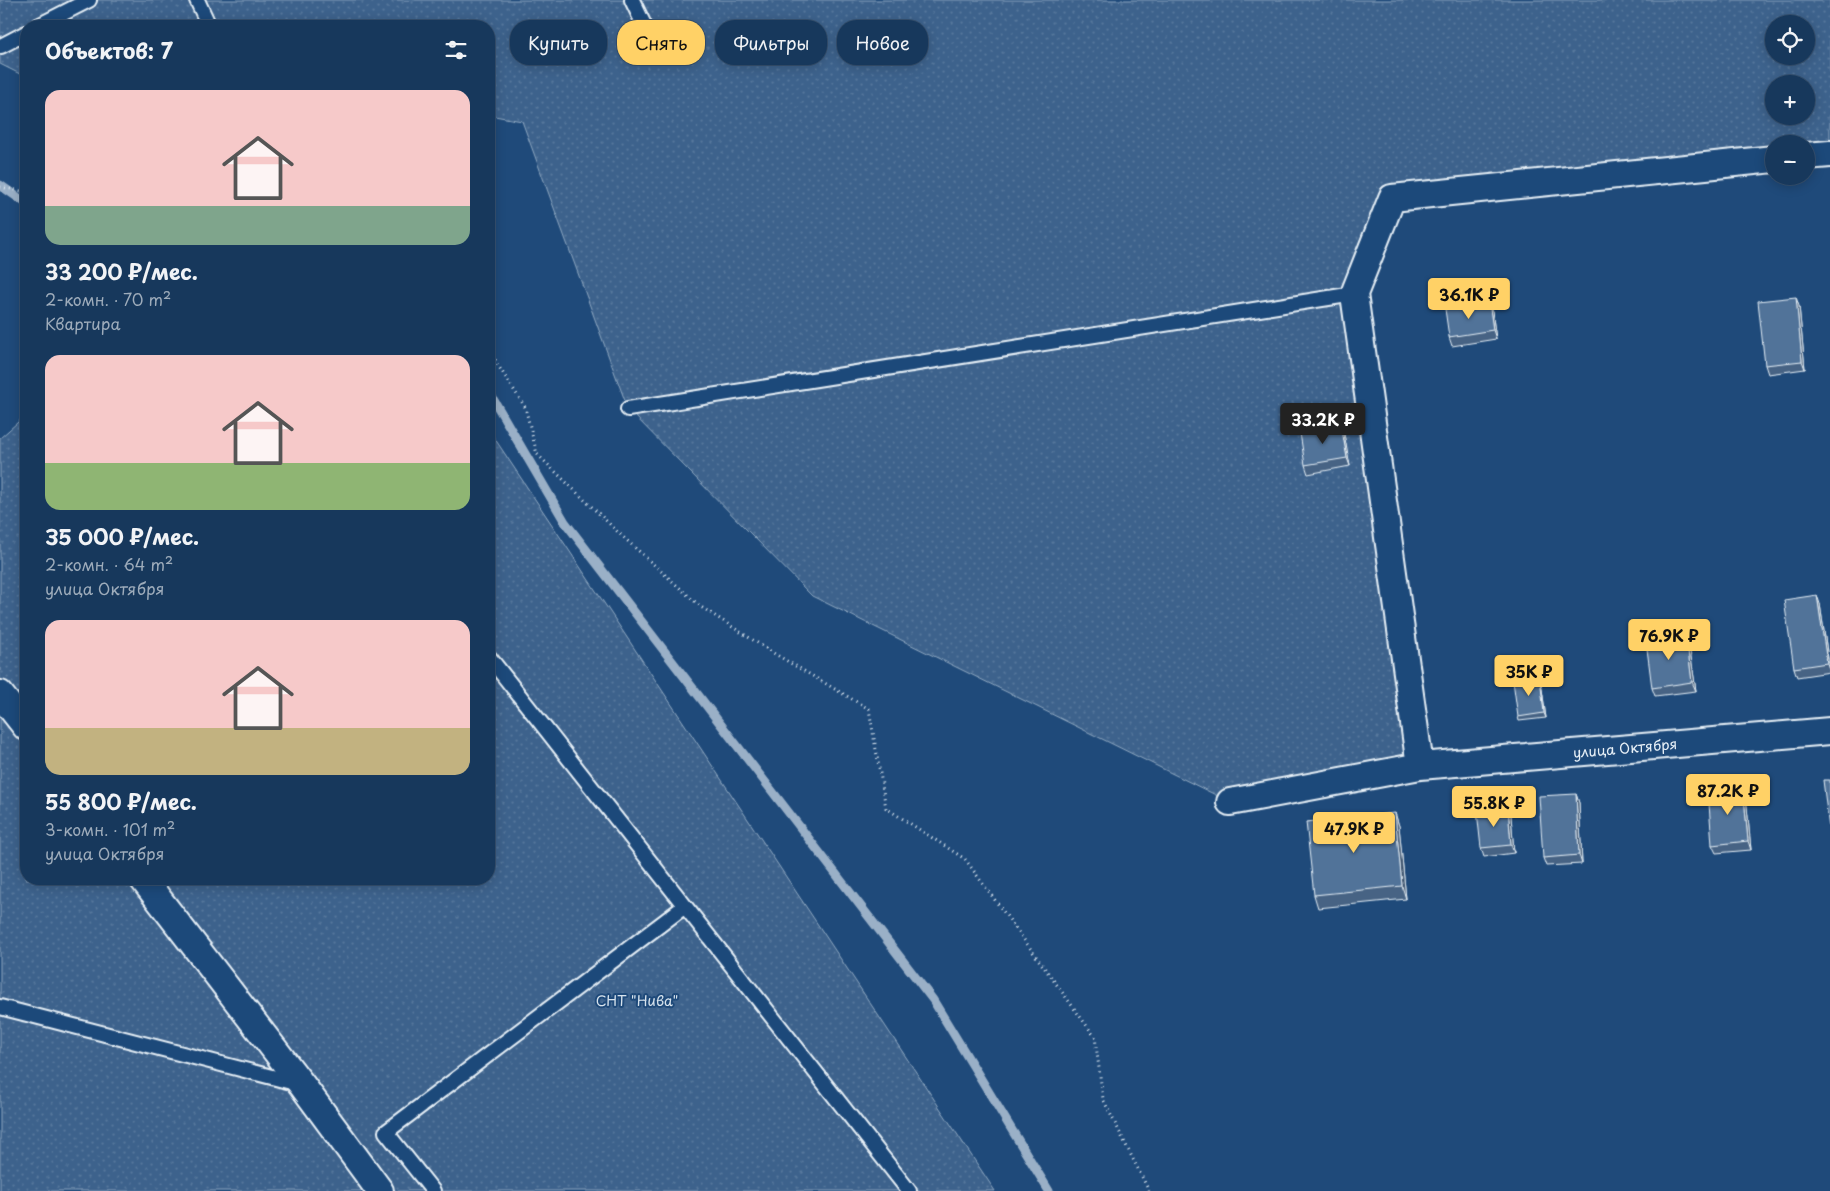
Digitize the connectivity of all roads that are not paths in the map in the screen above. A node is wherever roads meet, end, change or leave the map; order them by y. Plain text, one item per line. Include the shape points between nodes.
1 (89, 0) edge
2 (197, 0) edge
3 (632, 0) edge
4 (50, 20) edge
5 (205, 20) edge
6 (642, 20) edge
7 (20, 35) edge
8 (1, 46) edge
9 (1830, 154) edge
10 (1815, 155) edge
11 (1765, 160) edge
12 (1354, 294) junction
13 (628, 409) dead end
14 (495, 665) edge
15 (0, 694) edge
16 (20, 720) edge
17 (1830, 731) edge
18 (1420, 766) junction
19 (1230, 802) dead end
20 (148, 885) edge
21 (685, 906) junction
22 (0, 1006) edge
23 (302, 1085) junction
24 (380, 1191) edge
25 (433, 1191) edge
26 (909, 1191) edge

1 - 4 lane
2 - 5 lane
3 - 6 lane
7 - 8 lane
9 - 10 street
11 - 12 street via 1392,198
12 - 13 lane
12 - 18 street
14 - 21 lane
15 - 16 street
17 - 18 street, улица Октября
18 - 19 street, улица Октября
20 - 23 street
21 - 25 lane via 386,1132
21 - 26 lane
22 - 23 lane
23 - 24 street

